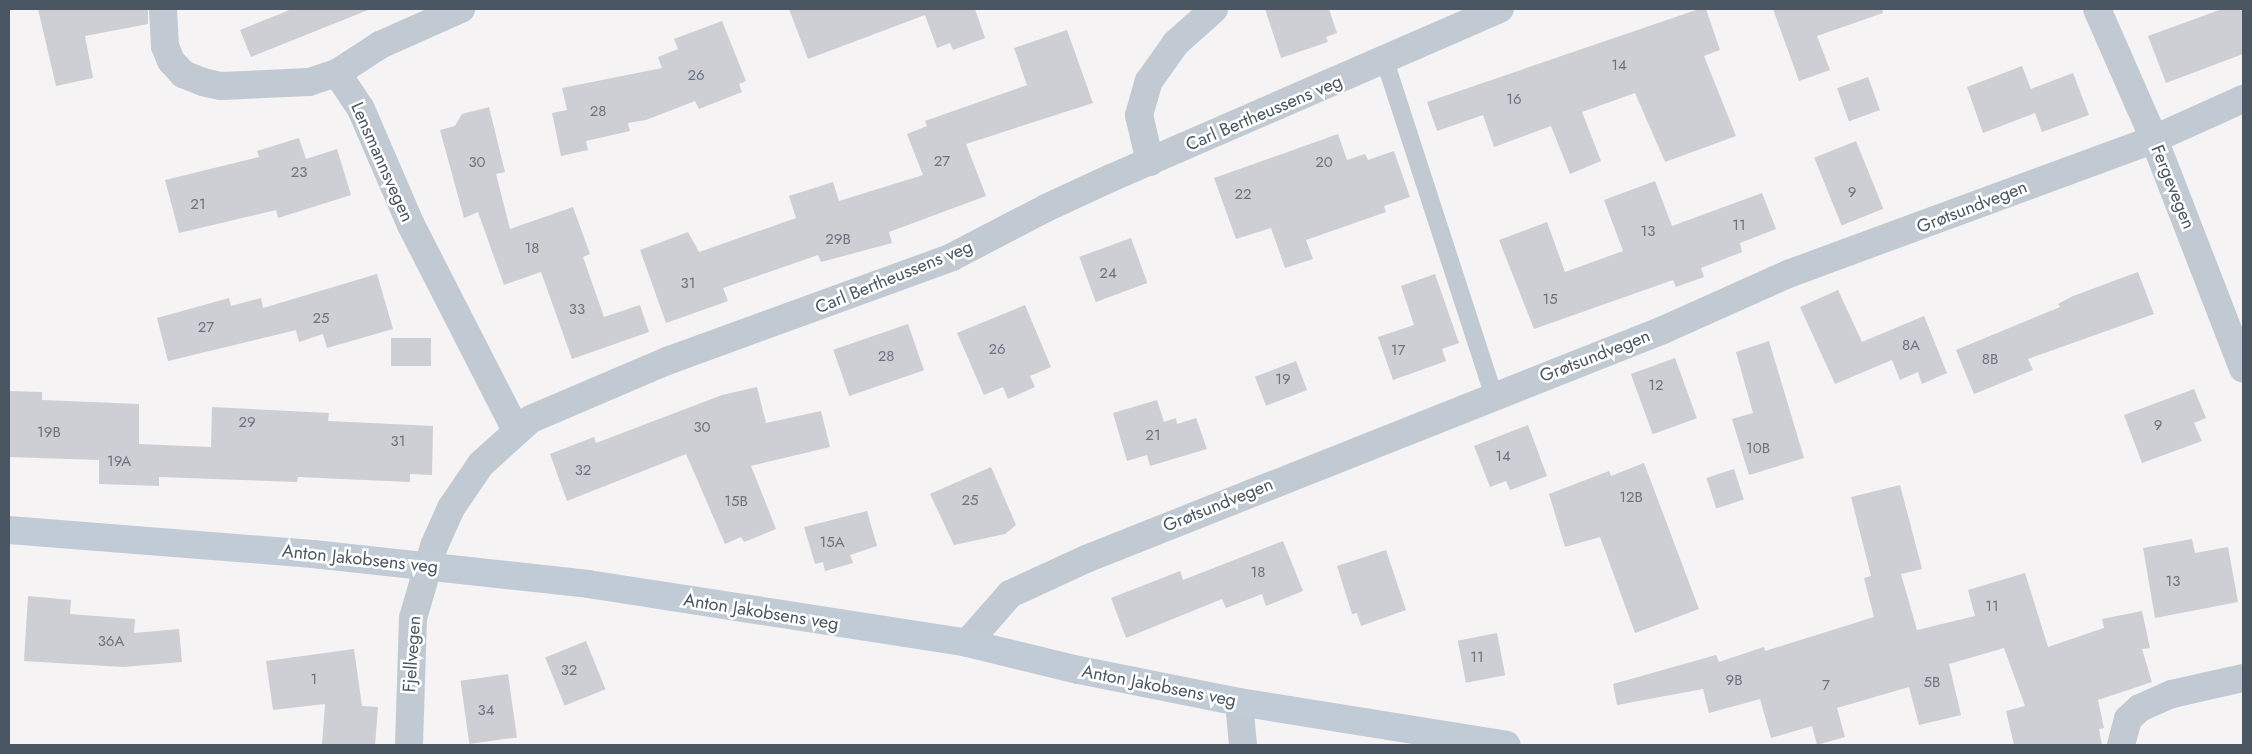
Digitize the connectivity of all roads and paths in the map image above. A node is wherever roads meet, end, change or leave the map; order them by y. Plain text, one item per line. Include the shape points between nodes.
1 (163, 9) edge
2 (461, 9) edge
3 (1214, 9) edge
4 (1500, 9) edge
5 (2097, 9) edge
6 (1385, 61) junction
7 (336, 73) junction
8 (2243, 99) edge
9 (2154, 139) junction
10 (1150, 162) junction
11 (2243, 368) edge
12 (1494, 396) junction
13 (516, 430) junction
14 (9, 530) edge
15 (427, 565) junction
16 (967, 643) junction
17 (2243, 678) edge
18 (1239, 702) junction
19 (409, 745) edge
20 (1243, 745) edge
21 (1506, 745) edge
22 (2121, 745) edge

1 - 7 street via 165,46 171,61 183,74 203,82 221,86 309,82
2 - 7 street via 380,45
3 - 10 street via 1176,43 1149,81 1139,115
4 - 6 street, Carl Bertheussens veg
5 - 9 street, Fergevegen
6 - 10 street, Carl Bertheussens veg
6 - 12 lane
7 - 13 street, Lensmannsvegen via 361,109 411,225
8 - 9 street, Grøtsundvegen
9 - 11 street, Fergevegen
9 - 12 street, Grøtsundvegen via 1788,274 1663,330
10 - 13 street, Carl Bertheussens veg via 1046,208 952,257 608,384 531,419
12 - 16 street, Grøtsundvegen via 1188,516 1020,588 1006,597
13 - 15 street, Carl Bertheussens veg via 481,464 464,487 451,508
14 - 15 street, Anton Jakobsens veg
15 - 16 street, Anton Jakobsens veg via 588,584
15 - 19 street, Fjellvegen via 412,628
16 - 18 street, Anton Jakobsens veg via 1079,670
17 - 22 street via 2172,694 2140,708 2128,719
18 - 20 street
18 - 21 street, Anton Jakobsens veg

